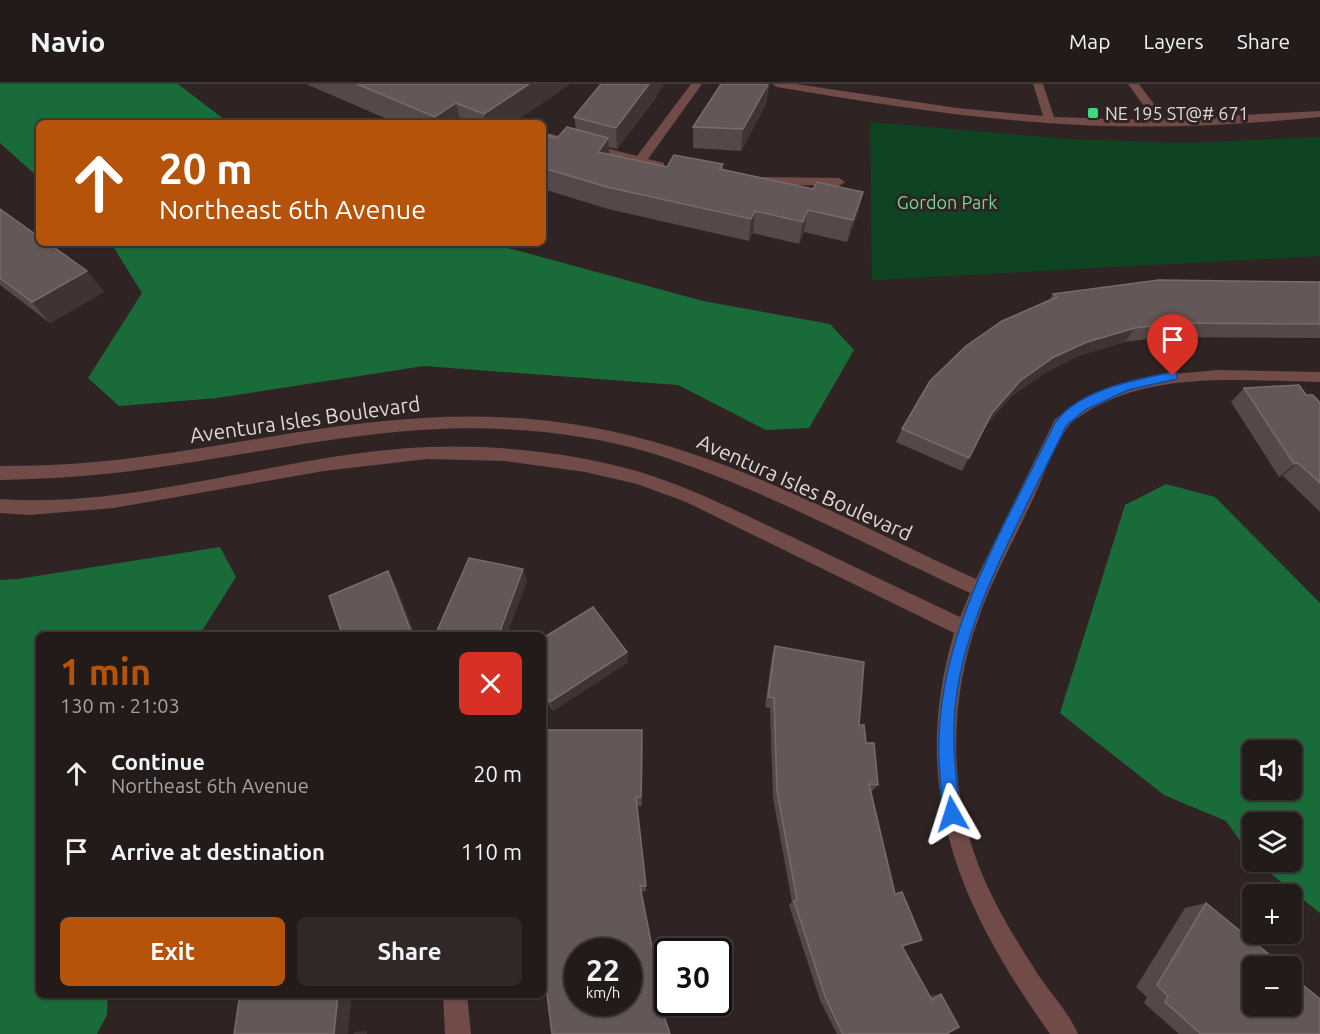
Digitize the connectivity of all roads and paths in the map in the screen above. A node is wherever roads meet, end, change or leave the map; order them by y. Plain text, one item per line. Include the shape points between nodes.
1 (697, 84) edge
2 (777, 84) edge
3 (1038, 84) edge
4 (1133, 84) edge
5 (1320, 114) edge
6 (1049, 119) junction
7 (1162, 123) junction
8 (546, 136) edge
9 (640, 161) junction
10 (670, 169) edge
11 (744, 181) edge
12 (839, 182) dead end
13 (1320, 377) edge
14 (0, 474) edge
15 (0, 506) edge
16 (981, 590) junction
17 (965, 629) junction
18 (456, 998) edge
19 (458, 1034) edge
20 (1065, 1034) edge

1 - 9 street
2 - 6 street via 887,103
3 - 6 street
4 - 7 street
5 - 7 street
6 - 7 street
8 - 9 street
9 - 10 street
11 - 12 street
13 - 16 street via 1173,376 1125,386 1081,407 1061,423
14 - 16 street, Aventura Isles Boulevard via 55,475 133,466 384,427 456,423 533,426 617,439 686,458
15 - 17 street via 29,508 114,501 324,465 427,453 505,455 617,473 692,497
16 - 17 street
17 - 20 street via 948,699 946,752 952,814 967,865 1008,946
18 - 19 street

